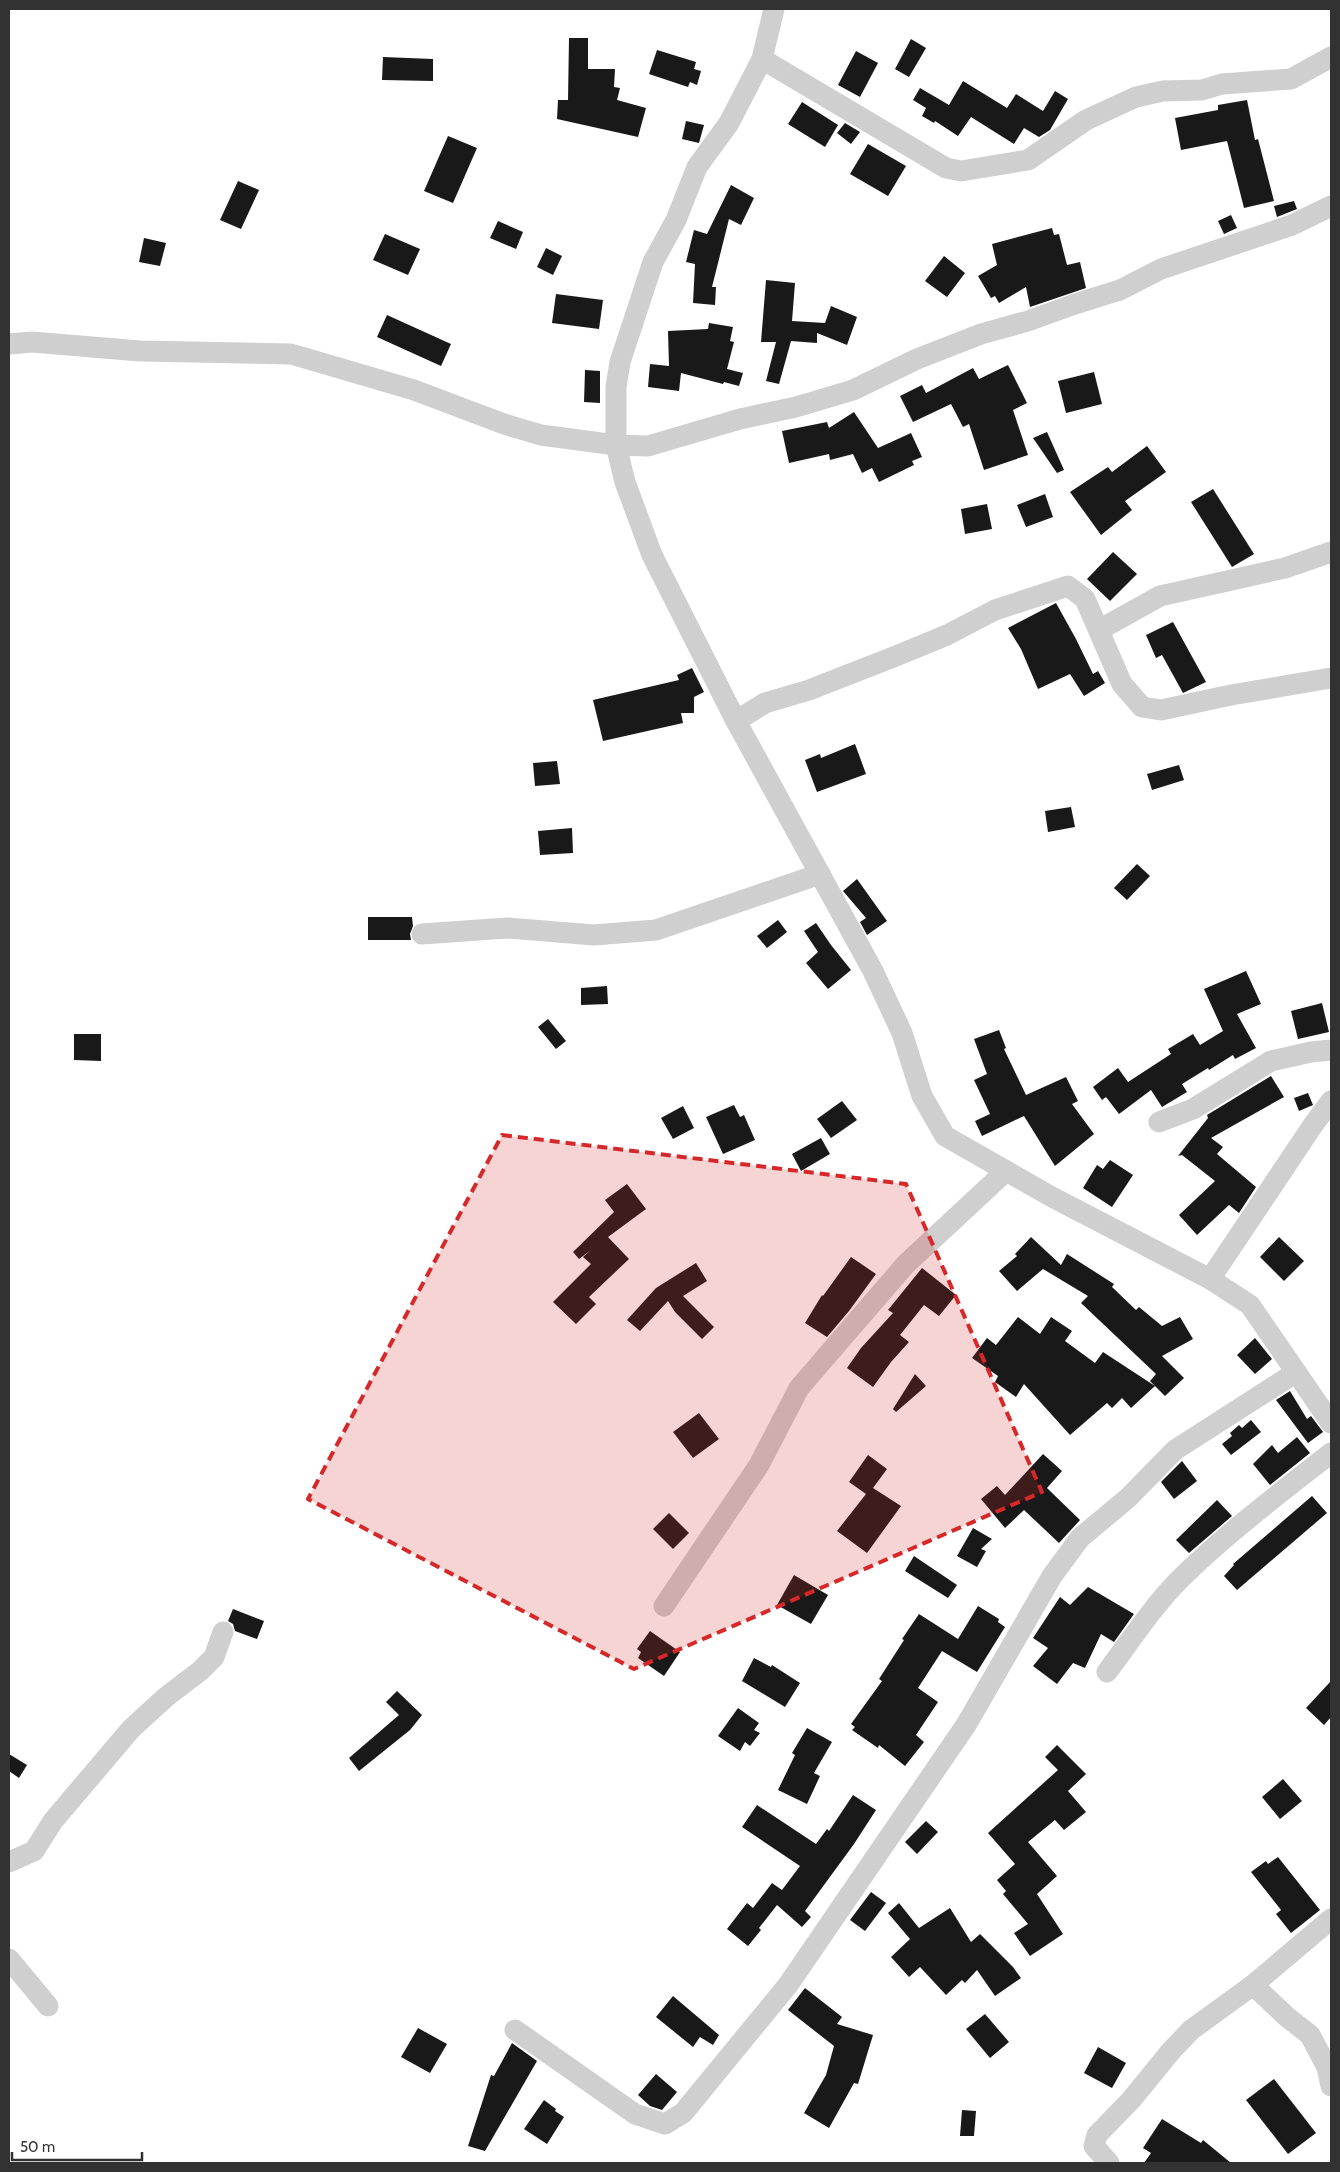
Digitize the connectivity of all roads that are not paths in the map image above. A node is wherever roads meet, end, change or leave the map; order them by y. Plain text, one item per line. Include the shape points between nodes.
1 (774, 9) edge
2 (1331, 57) edge
3 (762, 59) junction
4 (1331, 206) edge
5 (9, 344) edge
6 (616, 445) junction
7 (1331, 552) edge
8 (1100, 630) junction
9 (1331, 678) edge
10 (736, 721) junction
11 (820, 874) junction
12 (422, 934) dead end
13 (1331, 1050) edge
14 (1331, 1102) edge
15 (1159, 1122) dead end
16 (1006, 1170) junction
17 (1210, 1279) junction
18 (1296, 1373) junction
19 (1331, 1424) edge
20 (1331, 1453) edge
21 (664, 1606) dead end
22 (223, 1632) dead end
23 (1108, 1672) dead end
24 (9, 1862) edge
25 (1331, 1919) edge
26 (9, 1959) edge
27 (1253, 1985) junction
28 (48, 2006) dead end
29 (515, 2030) dead end
30 (1331, 2086) edge
31 (1109, 2163) edge

1 - 3 street
2 - 3 street via 1291,79 1222,84 1202,90 1163,91 1136,97 1086,120 1028,160 961,170 946,168
3 - 6 street via 730,123 697,167 676,220 653,262 620,362 616,387
4 - 6 street via 1292,225 1161,269 1120,290 1028,322 981,334 853,390 648,446
5 - 6 street via 32,342 140,351 290,354 414,390 532,432
6 - 10 street via 625,482 652,555
7 - 8 street via 1285,568 1160,596
8 - 9 street via 1122,684 1142,706 1161,710
8 - 10 street via 1085,598 1068,586 995,610 938,639 808,690 765,703
10 - 11 street
11 - 12 street via 656,930 594,936 507,928
11 - 16 street via 873,971 902,1033 922,1096 945,1136
13 - 15 street via 1271,1061 1193,1109
14 - 17 street
16 - 17 street
16 - 21 street via 906,1264 799,1388 758,1465
17 - 18 street via 1250,1305
18 - 19 street
18 - 29 street via 1175,1450 1135,1491 1080,1538 1052,1576 966,1725 788,1985 683,2113 664,2124 635,2114
20 - 23 street via 1181,1578
22 - 24 street via 214,1657 131,1729 53,1821 34,1851
25 - 27 street
26 - 28 street
27 - 30 street via 1310,2035 1326,2067
27 - 31 street via 1191,2030 1097,2135 1094,2146

